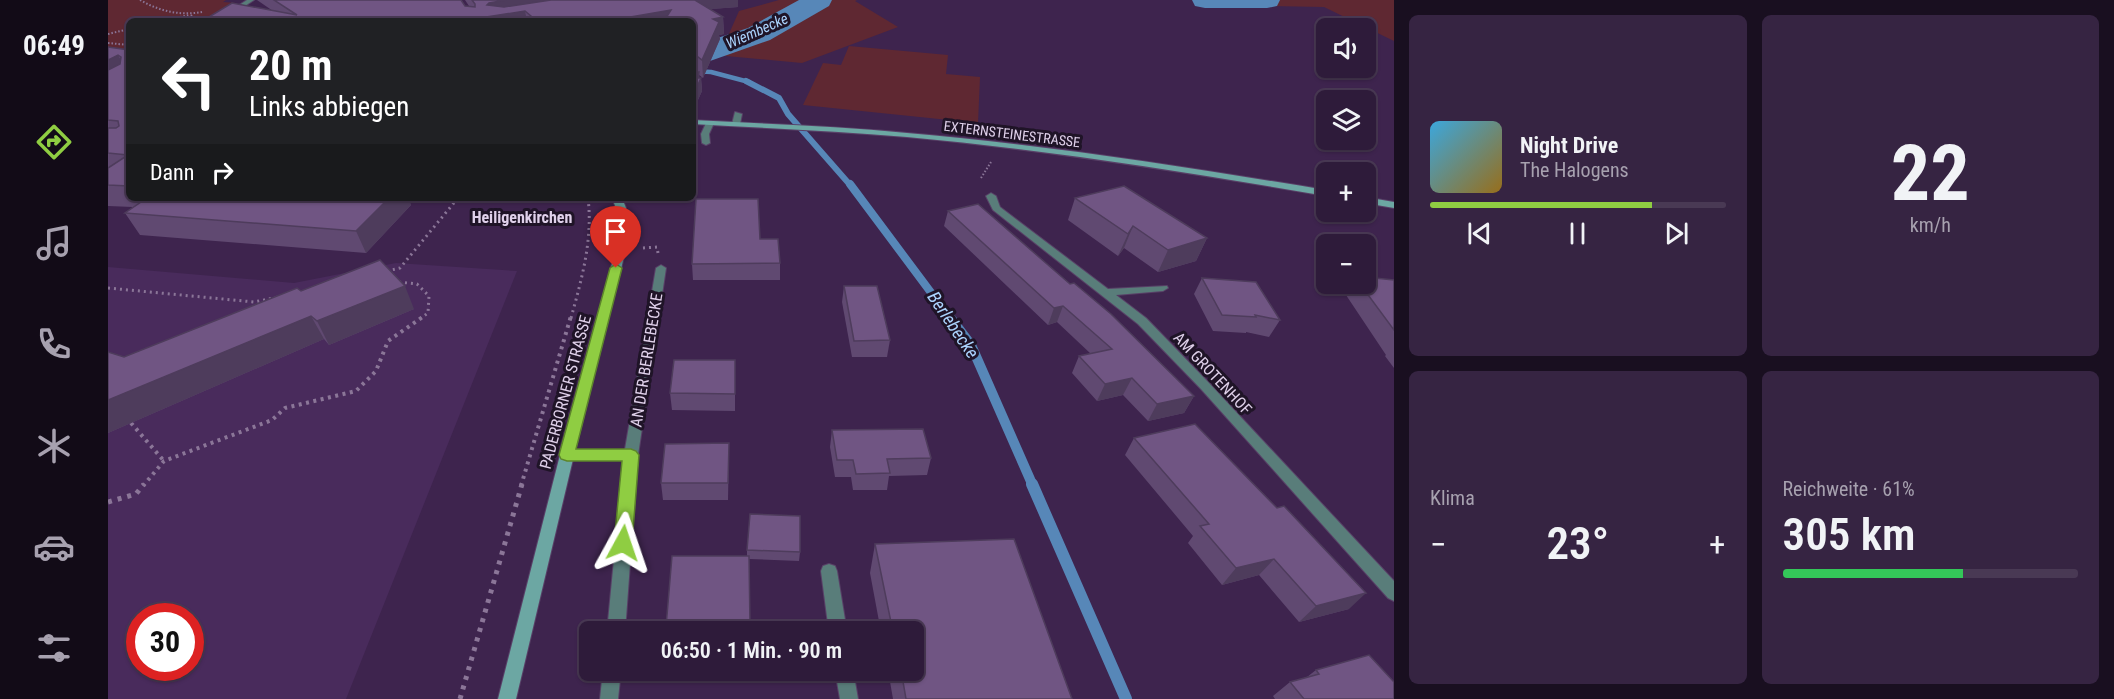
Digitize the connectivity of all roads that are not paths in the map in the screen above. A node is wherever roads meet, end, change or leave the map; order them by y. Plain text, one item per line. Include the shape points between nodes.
1 (251, 0) edge
2 (223, 18) edge
3 (738, 114) dead end
4 (696, 122) edge
5 (710, 123) junction
6 (736, 124) junction
7 (706, 143) dead end
8 (1316, 191) edge
9 (991, 196) road end
10 (618, 201) edge
11 (1376, 202) edge
12 (1394, 206) edge
13 (661, 268) dead end
14 (1163, 288) dead end
15 (1106, 293) junction
16 (567, 455) junction
17 (631, 455) junction
18 (829, 571) dead end
19 (1394, 593) edge
20 (617, 621) edge
21 (836, 621) edge
22 (611, 681) edge
23 (846, 681) edge
24 (507, 699) edge
25 (609, 699) edge
26 (849, 699) edge

1 - 2 street
3 - 6 street
4 - 5 main road, EXTERNSTEINESTRASSE
5 - 6 main road, EXTERNSTEINESTRASSE
5 - 7 street
6 - 8 main road, EXTERNSTEINESTRASSE via 994,144
9 - 15 street, AM GROTENHOF via 996,208
10 - 16 main road, PADERBORNER STRASSE via 621,249
11 - 12 main road
13 - 17 street, AN DER BERLEBECKE
14 - 15 street
15 - 19 street, AM GROTENHOF via 1142,321 1173,353
16 - 17 street
16 - 24 main road, PADERBORNER STRASSE
17 - 20 street, AN DER BERLEBECKE
18 - 21 street
22 - 25 street
23 - 26 street

